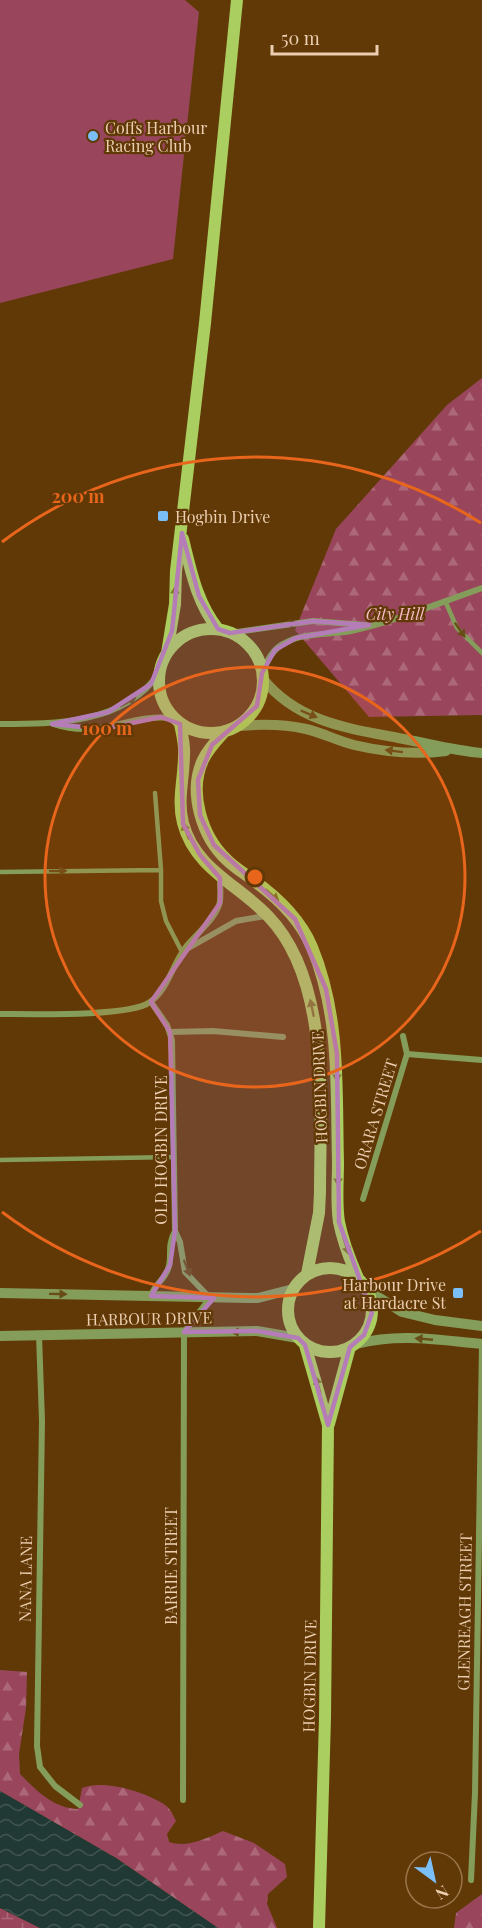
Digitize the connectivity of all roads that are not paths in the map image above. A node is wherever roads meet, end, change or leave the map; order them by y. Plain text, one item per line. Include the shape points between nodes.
1 (238, 0) edge
2 (247, 0) edge
3 (182, 533) junction
4 (482, 588) edge
5 (446, 603) junction
6 (369, 625) junction
7 (224, 631) junction
8 (167, 653) junction
9 (482, 653) edge
10 (159, 673) junction
11 (263, 676) junction
12 (177, 721) junction
13 (0, 724) edge
14 (52, 724) junction
15 (238, 726) junction
16 (225, 731) junction
17 (452, 750) junction
18 (482, 753) edge
19 (155, 793) dead end
20 (161, 870) junction
21 (0, 872) edge
22 (220, 878) junction
23 (268, 915) junction
24 (182, 952) junction
25 (151, 1002) junction
26 (0, 1014) edge
27 (170, 1032) junction
28 (404, 1036) dead end
29 (283, 1037) dead end
30 (407, 1054) junction
31 (482, 1060) edge
32 (175, 1157) junction
33 (0, 1160) edge
34 (363, 1199) dead end
35 (175, 1231) junction
36 (307, 1274) junction
37 (358, 1278) junction
38 (293, 1289) junction
39 (367, 1290) junction
40 (0, 1293) edge
41 (151, 1296) junction
42 (210, 1298) junction
43 (482, 1326) edge
44 (183, 1332) junction
45 (39, 1335) junction
46 (0, 1336) edge
47 (301, 1341) junction
48 (482, 1344) edge
49 (353, 1346) junction
50 (328, 1425) junction
51 (183, 1800) dead end
52 (80, 1805) dead end
53 (471, 1880) dead end
54 (319, 1928) edge

1 - 2 main road
1 - 3 main road
3 - 7 main road via 199,596 209,618
8 -> 3 main road
4 - 5 street
5 - 6 street
5 -> 9 lane via 457,628
7 -> 6 street via 314,621
6 - 11 street via 296,638 275,650
7 - 8 main road via 189,634
7 - 11 main road via 245,642 256,656
8 - 10 main road
10 - 12 main road via 164,705
14 -> 10 street via 124,705 146,690
11 - 15 main road via 257,706
11 -> 17 street via 282,700 320,719
12 - 14 street via 161,717 85,730
12 - 16 main road via 194,731
22 -> 12 main road, HOGBIN DRIVE via 200,855 183,824 180,788 184,754
13 - 14 street
15 - 16 main road
17 -> 15 street via 421,754 353,745 291,726
16 -> 37 main road, HOGBIN DRIVE via 202,760 197,798 200,815 214,845 226,859 296,919 319,968 337,1054 338,1213 347,1253
17 - 18 street
19 - 20 lane
21 -> 20 lane
20 - 24 lane via 161,901 166,921
22 - 23 main road, HOGBIN DRIVE
22 - 24 street via 220,903 214,915
23 - 24 street via 236,921
36 -> 23 main road, HOGBIN DRIVE via 319,1213 318,1049 310,1000 296,956
24 - 25 street
25 - 26 street via 121,1011
25 - 27 street, OLD HOGBIN DRIVE
27 - 29 street
27 - 32 street, OLD HOGBIN DRIVE
28 - 30 street, ORARA STREET
30 - 31 street
30 - 34 street, ORARA STREET
32 - 33 lane
32 - 35 street, OLD HOGBIN DRIVE
35 - 41 street, OLD HOGBIN DRIVE via 170,1241 170,1265
35 -> 42 street via 185,1272
36 - 37 main road via 333,1268
36 - 38 main road
37 - 39 main road
38 - 42 street, HARBOUR DRIVE via 258,1298
38 - 47 main road via 287,1314
39 - 43 street via 402,1312
39 - 49 main road via 372,1313 367,1330
40 -> 41 street, HARBOUR DRIVE
41 - 42 street, HARBOUR DRIVE
42 - 44 street
44 - 45 street, HARBOUR DRIVE
47 -> 44 street, HARBOUR DRIVE via 257,1331
44 - 51 street, BARRIE STREET
45 - 46 street, HARBOUR DRIVE
45 - 52 street, NANA LANE via 42,1421 37,1746 40,1767 55,1786
47 - 49 main road via 327,1353
50 -> 47 main road, HOGBIN DRIVE
48 -> 49 street via 400,1337 378,1338
48 - 53 street, GLENREAGH STREET
49 - 50 main road, HOGBIN DRIVE
50 - 54 main road, HOGBIN DRIVE via 326,1718

